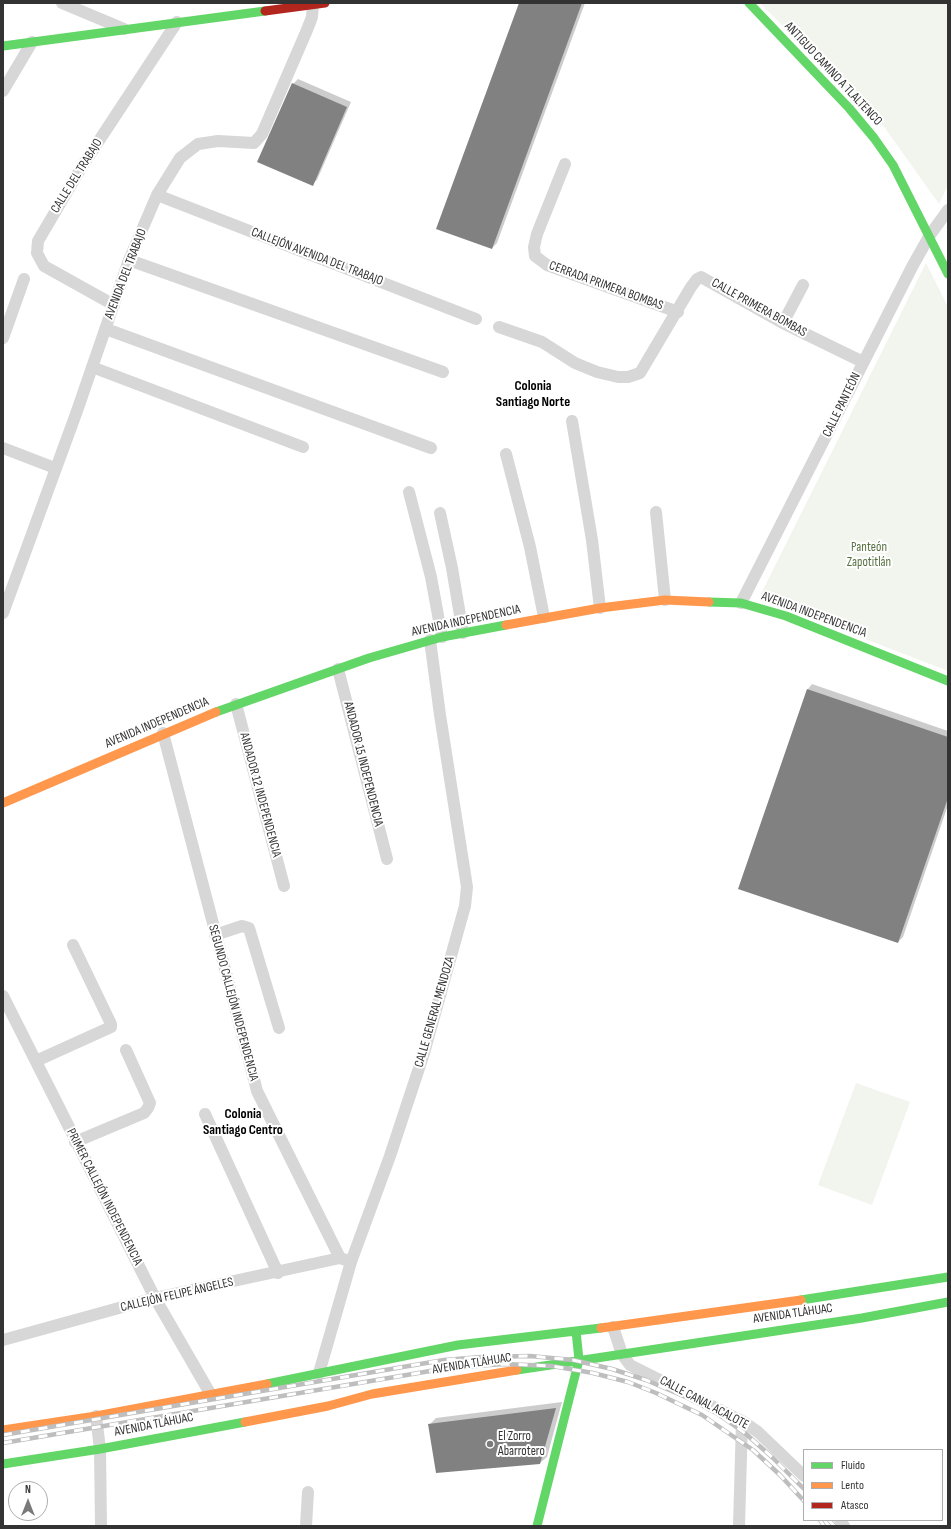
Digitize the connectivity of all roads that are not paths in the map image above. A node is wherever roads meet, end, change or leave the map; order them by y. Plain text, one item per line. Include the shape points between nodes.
1 (62, 3) edge
2 (325, 3) edge
3 (749, 3) edge
4 (313, 4) edge
5 (177, 22) junction
6 (124, 29) junction
7 (32, 42) junction
8 (3, 46) edge
9 (3, 91) edge
10 (565, 164) dead end
11 (157, 195) junction
12 (948, 210) edge
13 (930, 235) junction
14 (129, 260) junction
15 (948, 274) edge
16 (24, 279) dead end
17 (803, 285) dead end
18 (114, 304) junction
19 (678, 312) junction
20 (476, 319) dead end
21 (783, 323) junction
22 (499, 327) dead end
23 (106, 329) junction
24 (3, 338) edge
25 (863, 362) junction
26 (92, 367) junction
27 (443, 372) dead end
28 (572, 421) dead end
29 (303, 447) dead end
30 (3, 448) edge
31 (431, 448) dead end
32 (506, 454) dead end
33 (55, 468) junction
34 (409, 492) dead end
35 (656, 512) dead end
36 (440, 513) dead end
37 (665, 600) junction
38 (741, 603) junction
39 (600, 608) junction
40 (3, 613) edge
41 (544, 617) junction
42 (463, 633) junction
43 (436, 638) junction
44 (338, 669) junction
45 (948, 681) edge
46 (236, 704) junction
47 (163, 734) junction
48 (3, 803) edge
49 (387, 859) dead end
50 (284, 886) dead end
51 (215, 935) junction
52 (73, 946) dead end
53 (3, 996) edge
54 (279, 1028) dead end
55 (126, 1050) dead end
56 (36, 1061) junction
57 (205, 1114) dead end
58 (75, 1142) junction
59 (345, 1260) junction
60 (278, 1273) junction
61 (948, 1277) edge
62 (156, 1298) junction
63 (948, 1302) edge
64 (613, 1327) junction
65 (576, 1331) junction
66 (3, 1340) edge
67 (622, 1354) junction
68 (579, 1360) junction
69 (319, 1373) junction
70 (211, 1395) junction
71 (96, 1416) junction
72 (742, 1421) junction
73 (3, 1430) edge
74 (100, 1449) junction
75 (3, 1464) edge
76 (803, 1475) edge
77 (308, 1492) dead end
78 (101, 1526) edge
79 (306, 1526) edge
80 (537, 1526) edge
81 (739, 1526) edge

1 - 6 street
2 - 4 main road
3 - 13 main road, ANTIGUO CAMINO A TLALTENCO via 849,108 874,138 893,165
4 - 5 main road
4 - 11 street, AVENIDA DEL TRABAJO via 307,30 262,134 254,143 218,141 198,144 180,158
5 - 6 main road
5 - 18 street, CALLE DEL TRABAJO via 81,168 38,240 37,253 44,266
6 - 7 main road
7 - 8 main road
7 - 9 street
10 - 19 street, CERRADA PRIMERA BOMBAS via 537,234 535,256 547,265
11 - 14 street, AVENIDA DEL TRABAJO
11 - 20 street, CALLEJÓN AVENIDA DEL TRABAJO
12 - 13 street, CALLE PANTEÓN
13 - 15 main road, ANTIGUO CAMINO A TLALTENCO
13 - 25 street, CALLE PANTEÓN
14 - 18 street, AVENIDA DEL TRABAJO
14 - 27 street
16 - 24 street
17 - 21 street
18 - 23 street, AVENIDA DEL TRABAJO
19 - 21 street, CALLE PRIMERA BOMBAS via 691,287 701,277
19 - 22 street, CALLE PRIMERA BOMBAS via 640,373 628,377 597,372 575,363 542,342
21 - 25 street, CALLE PRIMERA BOMBAS
23 - 26 street, AVENIDA DEL TRABAJO
23 - 31 street
25 - 38 street, CALLE PANTEÓN
26 - 29 street
26 - 33 street, AVENIDA DEL TRABAJO
28 - 39 street via 592,540
30 - 33 street
32 - 41 street via 530,548
33 - 40 street, AVENIDA DEL TRABAJO
34 - 43 street, CALLE GENERAL MENDOZA via 431,577
35 - 37 street
36 - 42 street
37 - 38 main road, AVENIDA INDEPENDENCIA
37 - 39 main road, AVENIDA INDEPENDENCIA
38 - 45 main road, AVENIDA INDEPENDENCIA via 786,616
39 - 41 main road, AVENIDA INDEPENDENCIA
41 - 42 main road, AVENIDA INDEPENDENCIA
42 - 43 main road, AVENIDA INDEPENDENCIA
43 - 44 main road, AVENIDA INDEPENDENCIA
43 - 59 street, CALLE GENERAL MENDOZA via 440,715 467,887 465,906 424,1053 390,1156
44 - 46 main road, AVENIDA INDEPENDENCIA
44 - 49 street, ANDADOR 15 INDEPENDENCIA
46 - 47 main road, AVENIDA INDEPENDENCIA
46 - 50 street, ANDADOR 12 INDEPENDENCIA
47 - 48 main road, AVENIDA INDEPENDENCIA
47 - 51 street, SEGUNDO CALLEJÓN INDEPENDENCIA
51 - 54 street via 242,926 248,928
51 - 59 street, SEGUNDO CALLEJÓN INDEPENDENCIA via 256,1092
52 - 56 street via 111,1028
53 - 56 street, PRIMER CALLEJÓN INDEPENDENCIA
55 - 58 street via 150,1102 148,1108 144,1113
56 - 58 street, PRIMER CALLEJÓN INDEPENDENCIA
57 - 60 street
58 - 62 street, PRIMER CALLEJÓN INDEPENDENCIA
59 - 60 street, CALLEJÓN FELIPE ÁNGELES
59 - 69 street, CALLE GENERAL MENDOZA
60 - 62 street, CALLEJÓN FELIPE ÁNGELES
61 - 64 main road, AVENIDA TLÁHUAC via 860,1295
62 - 66 street, CALLEJÓN FELIPE ÁNGELES
62 - 70 street, PRIMER CALLEJÓN INDEPENDENCIA
63 - 67 main road, AVENIDA TLÁHUAC
64 - 65 main road, AVENIDA TLÁHUAC
64 - 67 street, CALLE CANAL ACALOTE
65 - 68 main road
65 - 69 main road, AVENIDA TLÁHUAC via 458,1345
67 - 68 main road, AVENIDA TLÁHUAC
67 - 72 street, CALLE CANAL ACALOTE via 630,1365
68 - 74 main road, AVENIDA TLÁHUAC via 372,1394 328,1406
68 - 80 main road
69 - 70 main road, AVENIDA TLÁHUAC
70 - 71 main road, AVENIDA TLÁHUAC
71 - 73 main road, AVENIDA TLÁHUAC
71 - 74 street
72 - 76 street, CALLE CANAL ACALOTE via 758,1432
72 - 81 street
74 - 75 main road, AVENIDA TLÁHUAC
74 - 78 street
77 - 79 street

